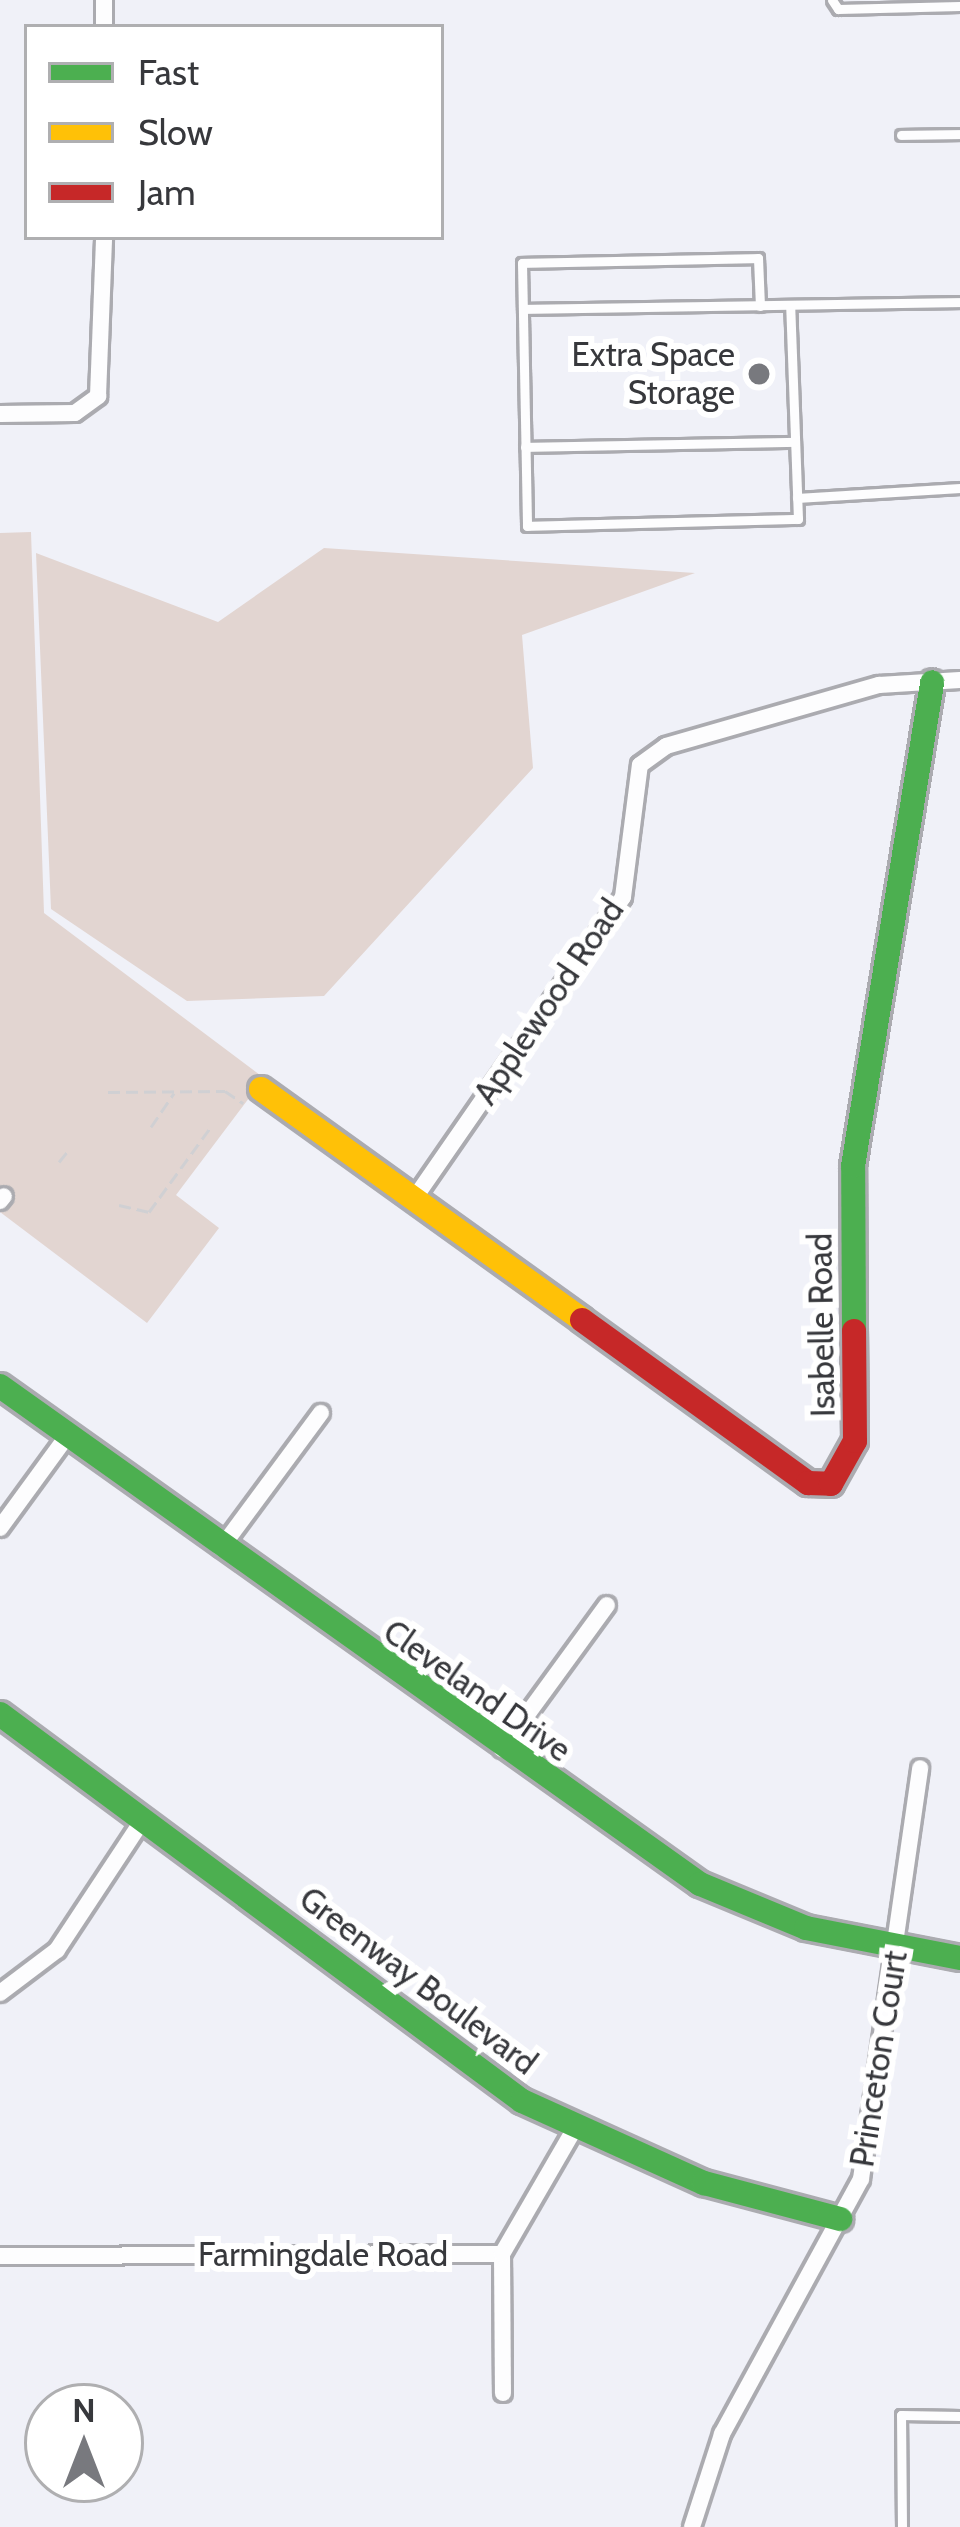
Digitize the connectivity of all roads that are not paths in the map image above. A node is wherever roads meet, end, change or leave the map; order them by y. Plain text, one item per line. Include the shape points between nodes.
1 (832, 0) edge
2 (960, 6) edge
3 (960, 134) edge
4 (901, 135) dead end
5 (104, 240) edge
6 (960, 302) edge
7 (790, 305) junction
8 (760, 306) junction
9 (523, 310) junction
10 (0, 414) edge
11 (795, 442) junction
12 (525, 447) junction
13 (960, 488) edge
14 (797, 498) junction
15 (960, 680) edge
16 (932, 682) junction
17 (253, 1096) road end
18 (414, 1199) junction
19 (0, 1386) edge
20 (321, 1413) dead end
21 (68, 1436) junction
22 (0, 1528) edge
23 (221, 1548) junction
24 (607, 1604) dead end
25 (0, 1714) edge
26 (502, 1749) junction
27 (920, 1768) dead end
28 (144, 1818) junction
29 (896, 1950) junction
30 (960, 1958) edge
31 (0, 1993) edge
32 (574, 2130) junction
33 (840, 2218) junction
34 (502, 2254) junction
35 (0, 2256) edge
36 (503, 2393) dead end
37 (960, 2416) edge
38 (692, 2527) edge
39 (902, 2527) edge

1 - 2 lane via 838,9
3 - 4 lane
5 - 10 street via 98,396 75,412
6 - 7 lane
7 - 8 lane
7 - 11 lane
8 - 9 lane
8 - 9 lane via 758,258 522,263
9 - 12 lane
11 - 12 lane
11 - 14 lane
12 - 14 lane via 527,526 798,519
13 - 14 lane
15 - 16 street, Applewood Road
16 - 18 street, Applewood Road via 858,691 666,746 640,765 622,897
16 - 18 street, Isabelle Road via 853,1166 857,1417 841,1477 808,1483
17 - 18 street, Isabelle Road
19 - 21 street, Cleveland Drive
20 - 23 street
21 - 22 street
21 - 23 street, Cleveland Drive
23 - 26 street, Cleveland Drive
24 - 26 street
25 - 28 street, Greenway Boulevard
26 - 29 street, Cleveland Drive via 700,1884
27 - 29 street, Princeton Court
28 - 31 street via 57,1950
28 - 32 street, Greenway Boulevard via 477,2071
29 - 30 street, Cleveland Drive
29 - 33 street, Princeton Court via 861,2179
32 - 33 street, Greenway Boulevard via 704,2183
32 - 34 street
33 - 38 street, Princeton Court via 722,2434
34 - 35 street, Farmingdale Road
34 - 36 street
37 - 39 lane via 901,2415

